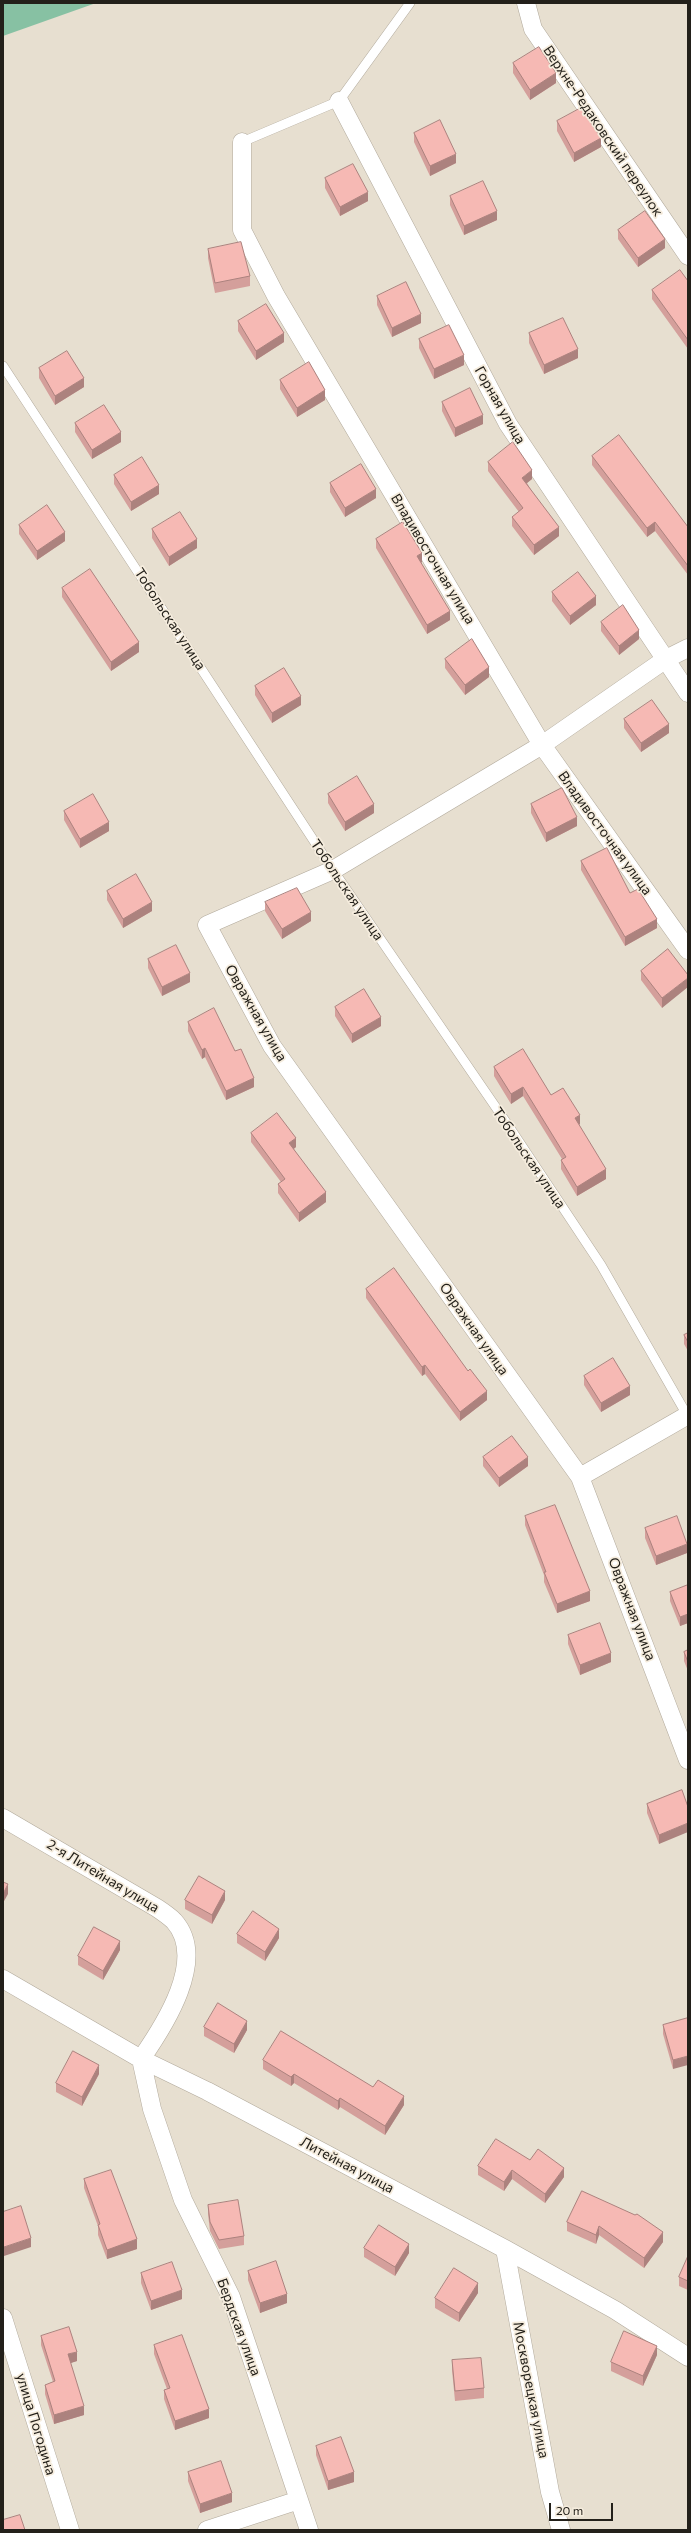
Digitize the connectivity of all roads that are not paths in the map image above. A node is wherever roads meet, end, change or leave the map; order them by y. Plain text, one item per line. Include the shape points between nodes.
1 (410, 3) edge
2 (526, 3) edge
3 (339, 101) junction
4 (242, 142) joint
5 (688, 256) edge
6 (3, 366) edge
7 (688, 648) edge
8 (666, 658) junction
9 (688, 693) edge
10 (542, 745) junction
11 (333, 870) junction
12 (688, 950) edge
13 (688, 1415) edge
14 (580, 1477) junction
15 (688, 1760) edge
16 (3, 1818) edge
17 (3, 1980) edge
18 (141, 2059) junction
19 (505, 2249) junction
20 (3, 2318) edge
21 (688, 2357) edge
22 (299, 2500) junction
23 (70, 2530) edge
24 (207, 2530) edge
25 (309, 2530) edge
26 (561, 2530) edge

1 - 3 lane
2 - 5 street, Верхне-Редаковский переулок via 533,30
3 - 4 lane
3 - 8 street, Горная улица via 508,424
4 - 10 street, Владивосточная улица via 242,230 276,296
6 - 11 lane, Тобольская улица
7 - 8 street
8 - 9 street, Горная улица
8 - 10 street
10 - 11 street
10 - 12 street, Владивосточная улица
11 - 13 lane, Тобольская улица via 601,1265
11 - 14 street, Овражная улица via 207,925 272,1046
13 - 14 street
14 - 15 street, Овражная улица
16 - 18 street, 2-я Литейная улица via 122,1885 175,1922 182,1937 187,1960 178,1996 162,2029
17 - 18 street, Литейная улица
18 - 19 street, Литейная улица via 207,2091
18 - 22 street, Бердская улица via 152,2109 183,2200 231,2297
19 - 21 street, Литейная улица via 615,2310
19 - 26 street, Москворецкая улица via 550,2492
20 - 23 street, улица Погодина
22 - 24 street
22 - 25 street, Бердская улица

